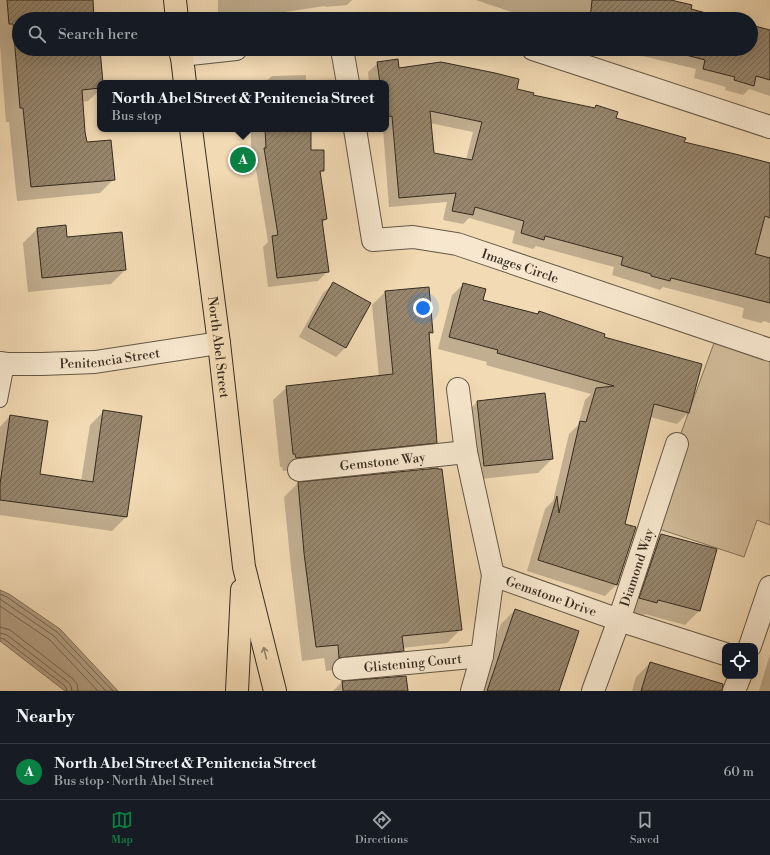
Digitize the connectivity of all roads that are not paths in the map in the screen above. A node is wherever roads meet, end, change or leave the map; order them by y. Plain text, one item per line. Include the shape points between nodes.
1 (175, 0) edge
2 (176, 12) edge
3 (182, 56) edge
4 (343, 56) edge
5 (554, 56) edge
6 (185, 80) edge
7 (347, 80) edge
8 (770, 127) edge
9 (191, 132) edge
10 (356, 132) edge
11 (219, 343) junction
12 (770, 350) edge
13 (3, 364) edge
14 (458, 390) dead end
15 (0, 400) edge
16 (677, 444) dead end
17 (466, 452) junction
18 (299, 470) dead end
19 (244, 567) junction
20 (493, 576) junction
21 (770, 587) edge
22 (619, 620) junction
23 (751, 643) edge
24 (722, 653) edge
25 (482, 656) junction
26 (344, 669) dead end
27 (739, 679) edge
28 (237, 691) edge
29 (275, 691) edge
30 (472, 691) edge
31 (593, 691) edge
32 (734, 691) edge

1 - 2 main road
3 - 6 main road
4 - 7 street
5 - 8 street
9 - 11 main road, North Abel Street
10 - 12 street, Images Circle via 374,240 413,237 457,244
11 - 13 street, Penitencia Street via 96,362
11 - 19 main road, North Abel Street
13 - 15 lane
14 - 17 street
16 - 22 street, Diamond Way
17 - 18 street, Gemstone Way
17 - 20 street
19 - 28 main road, North Abel Street
29 -> 19 main road, North Abel Street
20 - 22 street, Gemstone Drive
20 - 25 street
21 - 23 street
22 - 24 street, Gemstone Drive
22 - 31 street, Diamond Way
25 - 26 street, Glistening Court
25 - 30 street
27 - 32 street

